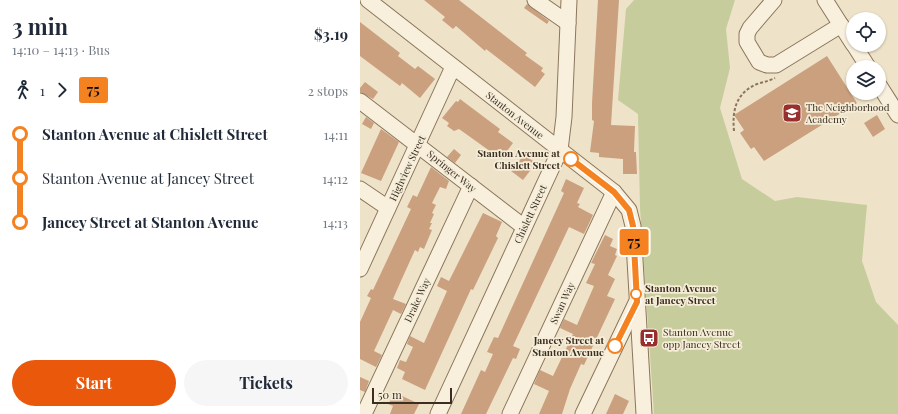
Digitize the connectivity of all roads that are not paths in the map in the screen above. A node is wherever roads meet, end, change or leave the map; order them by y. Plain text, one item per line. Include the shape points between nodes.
1 (368, 0) edge
2 (535, 0) edge
3 (569, 0) edge
4 (774, 0) edge
5 (825, 0) edge
6 (568, 23) junction
7 (841, 25) junction
8 (846, 33) edge
9 (453, 67) junction
10 (886, 96) edge
11 (360, 101) edge
12 (898, 115) edge
13 (418, 144) junction
14 (560, 150) junction
15 (471, 186) junction
16 (360, 188) edge
17 (614, 192) junction
18 (388, 208) junction
19 (524, 227) junction
20 (360, 269) edge
21 (637, 302) junction
22 (364, 414) edge
23 (438, 414) edge
24 (510, 414) edge
25 (583, 414) edge
26 (644, 414) edge

1 - 9 street, Stanton Avenue
2 - 6 street
3 - 6 street, Chislett Street
4 - 7 street via 747,34 747,42 759,62 767,65 776,65
5 - 7 street
6 - 14 street, Chislett Street
7 - 8 street
9 - 13 street, Highview Street
9 - 14 street, Stanton Avenue
10 - 12 street
11 - 13 street, Springer Way
13 - 15 street, Springer Way
13 - 18 street, Highview Street
14 - 17 street, Stanton Avenue
14 - 19 street, Chislett Street
15 - 19 street, Springer Way
15 - 22 street, Drake Way
16 - 18 street
17 - 21 street, Stanton Avenue via 629,210 633,226
17 - 24 street, Swan Way
18 - 20 street, Highview Street
19 - 23 street, Chislett Street
21 - 25 street
21 - 26 street, Stanton Avenue

